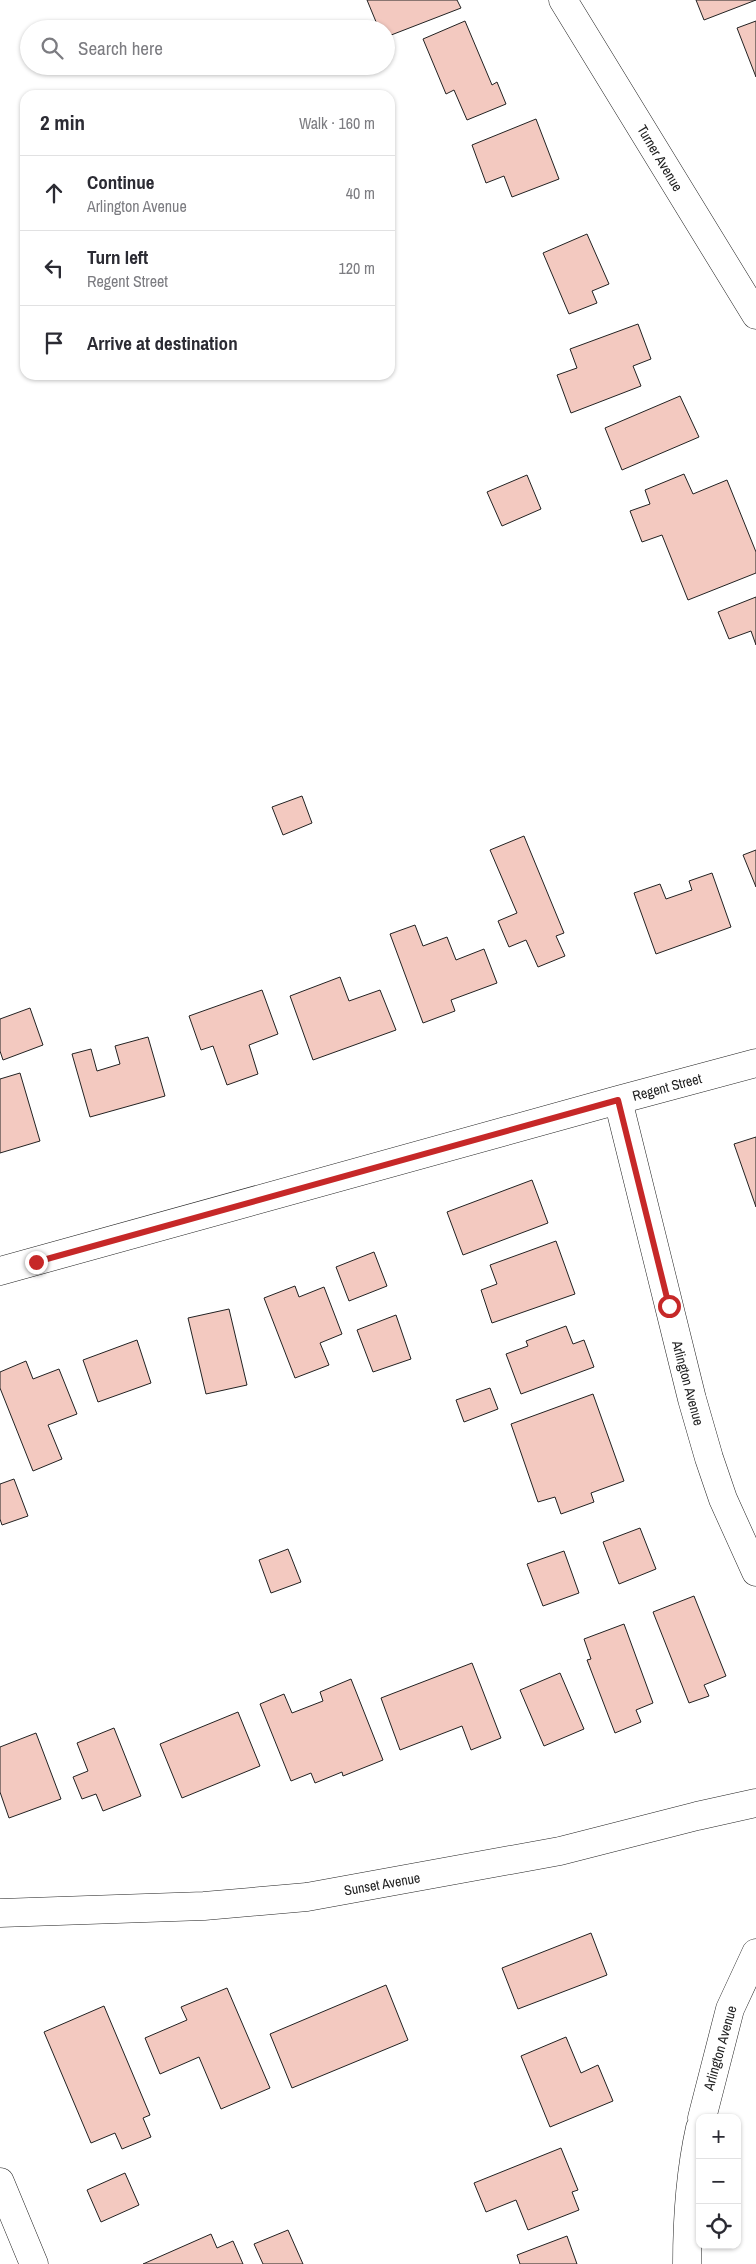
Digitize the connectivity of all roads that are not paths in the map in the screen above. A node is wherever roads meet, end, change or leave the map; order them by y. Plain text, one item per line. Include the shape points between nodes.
1 (563, 0) edge
2 (756, 315) edge
3 (756, 1064) edge
4 (618, 1100) junction
5 (0, 1272) edge
6 (756, 1572) edge
7 (756, 1803) edge
8 (0, 1913) edge
9 (756, 1953) edge
10 (703, 2114) edge
11 (696, 2147) edge
12 (0, 2182) edge
13 (34, 2264) edge
14 (686, 2264) edge

1 - 2 street, Turner Avenue
3 - 4 street, Regent Street
4 - 5 street, Regent Street
4 - 6 street, Arlington Avenue via 709,1458 723,1499
7 - 8 street, Sunset Avenue via 560,1851 307,1897 204,1906
9 - 10 street, Arlington Avenue via 730,2009
11 - 14 street via 687,2223
12 - 13 street

